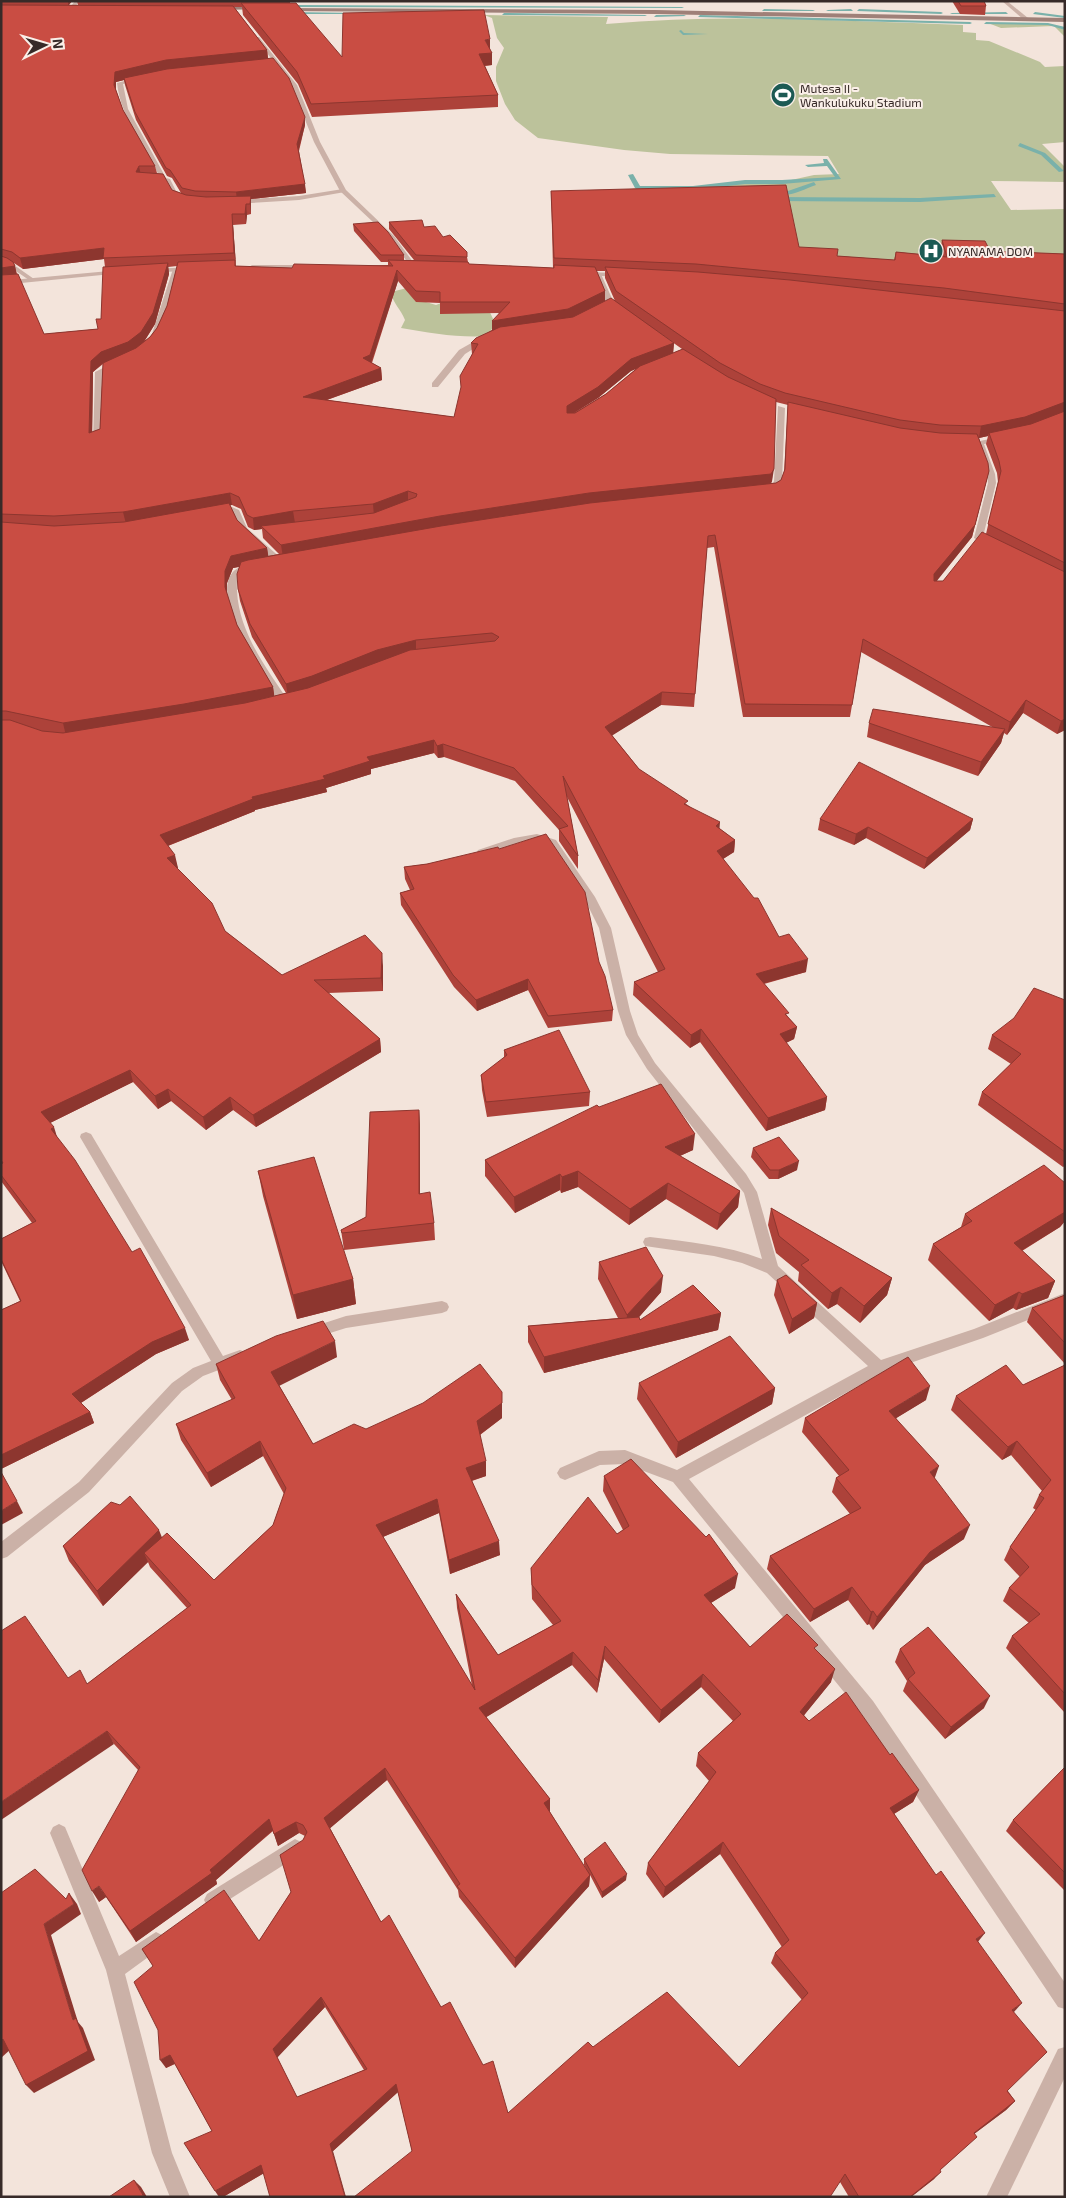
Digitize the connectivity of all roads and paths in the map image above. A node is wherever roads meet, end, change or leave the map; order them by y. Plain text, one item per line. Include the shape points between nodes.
1 (78, 1) edge
2 (1004, 1) edge
3 (60, 9) edge
4 (70, 9) junction
5 (80, 9) edge
6 (216, 9) edge
7 (233, 9) junction
8 (264, 10) edge
9 (283, 10) edge
10 (238, 16) edge
11 (1026, 20) junction
12 (1065, 20) edge
13 (254, 36) edge
14 (276, 62) junction
15 (266, 63) edge
16 (149, 77) edge
17 (163, 179) junction
18 (148, 180) edge
19 (343, 191) junction
20 (192, 202) edge
21 (228, 203) edge
22 (1, 262) edge
23 (322, 266) edge
24 (404, 266) edge
25 (414, 266) junction
26 (423, 267) edge
27 (241, 268) edge
28 (204, 269) edge
29 (175, 270) junction
30 (140, 271) edge
31 (130, 272) edge
32 (573, 273) edge
33 (598, 274) junction
34 (628, 275) edge
35 (31, 279) junction
36 (1, 283) edge
37 (627, 316) edge
38 (492, 336) edge
39 (149, 346) edge
40 (124, 360) edge
41 (435, 385) dead end
42 (770, 405) edge
43 (1016, 434) edge
44 (96, 442) edge
45 (757, 493) edge
46 (209, 513) edge
47 (1004, 552) edge
48 (283, 702) edge
49 (473, 855) edge
50 (86, 1137) dead end
51 (650, 1242) dead end
52 (772, 1269) junction
53 (1065, 1299) edge
54 (442, 1307) dead end
55 (301, 1337) edge
56 (255, 1351) edge
57 (218, 1362) junction
58 (879, 1367) junction
59 (565, 1473) dead end
60 (678, 1477) junction
61 (1, 1552) edge
62 (59, 1833) dead end
63 (300, 1844) edge
64 (200, 1909) edge
65 (169, 1931) edge
66 (116, 1970) junction
67 (1065, 2000) edge
68 (1065, 2056) edge
69 (180, 2197) edge
70 (996, 2197) edge

1 - 4 street
2 - 11 street
3 - 4 main road
4 - 5 main road
6 - 7 main road
7 - 8 main road
7 - 10 street
9 - 11 main road via 655,12
11 - 12 main road
13 - 14 street
14 - 15 street
14 - 19 street via 302,101 317,142
16 - 17 street via 120,83 120,96 128,118
17 - 18 street
17 - 20 street via 170,182 174,194 180,199
19 - 21 street
19 - 25 street via 392,237
22 - 35 street
23 - 27 street
24 - 25 street
25 - 26 street
28 - 29 street
29 - 30 street
29 - 39 street
31 - 35 street
32 - 33 street
33 - 34 street
33 - 37 street via 608,306
35 - 36 street
38 - 41 street via 462,352
40 - 44 street via 99,372
42 - 45 street via 785,409 777,485 772,491
43 - 47 street via 976,442 992,483 976,542
46 - 48 street via 236,512 243,529 257,534 284,561 238,572 234,576 233,591 236,615 245,640
49 - 52 street via 535,836 552,842 589,897 605,928 632,1035 651,1066 750,1192
50 - 57 street
51 - 52 street via 729,1254
52 - 58 street
53 - 58 street via 978,1334
54 - 55 street via 346,1322
56 - 57 street
57 - 61 street via 177,1387 84,1487
58 - 60 street
59 - 60 street via 599,1458 626,1457
60 - 67 street via 867,1707
62 - 66 street
63 - 64 street
65 - 66 street
66 - 69 street via 162,2153
68 - 70 street

